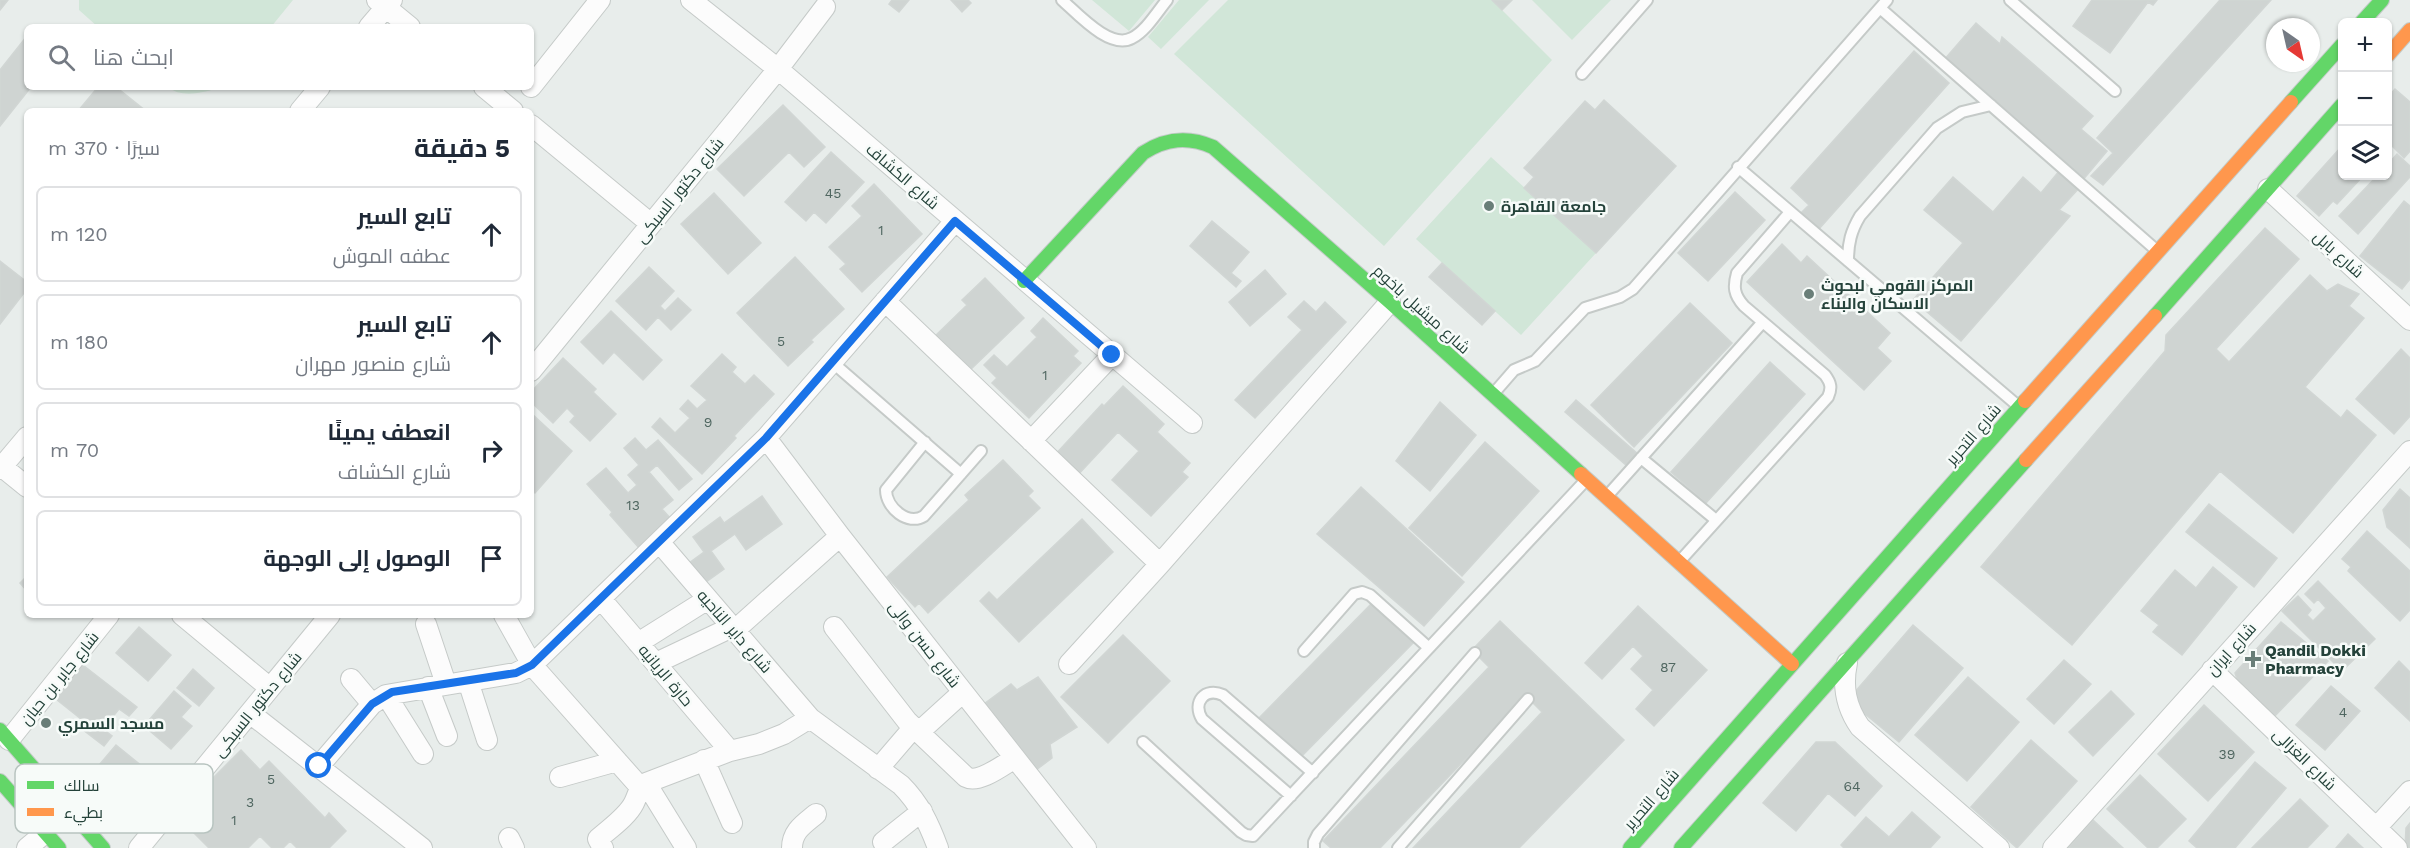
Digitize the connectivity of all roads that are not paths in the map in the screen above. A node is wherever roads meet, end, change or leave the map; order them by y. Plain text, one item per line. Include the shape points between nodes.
1 (600, 0) edge
2 (691, 0) edge
3 (1062, 0) edge
4 (1167, 0) edge
5 (1647, 0) edge
6 (2010, 0) edge
7 (385, 2) edge
8 (1883, 4) edge
9 (825, 7) dead end
10 (371, 24) edge
11 (407, 24) edge
12 (2409, 33) edge
13 (2338, 51) edge
14 (2392, 51) edge
15 (778, 69) junction
16 (1582, 74) dead end
17 (534, 83) edge
18 (318, 90) edge
19 (488, 90) edge
20 (529, 90) edge
21 (2115, 91) dead end
22 (1990, 105) junction
23 (302, 108) edge
24 (508, 108) edge
25 (514, 108) edge
26 (2338, 111) edge
27 (534, 128) edge
28 (1738, 168) junction
29 (2268, 189) junction
30 (1790, 212) junction
31 (955, 221) junction
32 (651, 224) junction
33 (2157, 251) junction
34 (1848, 261) junction
35 (1024, 281) junction
36 (885, 301) junction
37 (1390, 302) junction
38 (2410, 320) edge
39 (1762, 322) junction
40 (1112, 355) junction
41 (832, 362) junction
42 (534, 367) edge
43 (2049, 373) junction
44 (1492, 395) junction
45 (2080, 400) junction
46 (2019, 407) junction
47 (2006, 422) junction
48 (1192, 423) dead end
49 (766, 438) junction
50 (24, 440) edge
51 (1031, 441) junction
52 (925, 442) junction
53 (981, 451) dead end
54 (2035, 451) junction
55 (2410, 451) edge
56 (1641, 458) junction
57 (1, 467) edge
58 (961, 474) junction
59 (1586, 479) junction
60 (24, 485) edge
61 (1606, 497) junction
62 (1716, 520) junction
63 (840, 536) junction
64 (660, 543) junction
65 (1678, 562) junction
66 (1160, 564) junction
67 (601, 599) junction
68 (708, 599) junction
69 (106, 618) edge
70 (186, 618) edge
71 (328, 618) edge
72 (506, 618) edge
73 (426, 624) dead end
74 (834, 627) dead end
75 (733, 629) junction
76 (638, 643) junction
77 (1430, 648) junction
78 (1304, 651) dead end
79 (1476, 653) dead end
80 (1848, 662) junction
81 (656, 663) junction
82 (1069, 664) dead end
83 (1792, 664) junction
84 (532, 665) junction
85 (2212, 670) junction
86 (351, 679) dead end
87 (468, 681) junction
88 (437, 685) junction
89 (270, 688) junction
90 (963, 692) junction
91 (1528, 699) dead end
92 (379, 700) junction
93 (250, 713) junction
94 (810, 718) junction
95 (917, 730) junction
96 (4, 735) edge
97 (447, 736) dead end
98 (487, 740) dead end
99 (1143, 742) dead end
100 (730, 751) junction
101 (423, 754) dead end
102 (1015, 758) junction
103 (704, 760) junction
104 (617, 761) junction
105 (29, 764) edge
106 (208, 764) edge
107 (319, 766) junction
108 (878, 769) junction
109 (1313, 773) junction
110 (560, 777) dead end
111 (0, 781) edge
112 (643, 785) junction
113 (2410, 792) edge
114 (1291, 796) junction
115 (15, 798) edge
116 (922, 811) junction
117 (816, 814) dead end
118 (732, 823) dead end
119 (2376, 828) junction
120 (45, 833) joint
121 (90, 833) edge
122 (151, 833) edge
123 (883, 842) dead end
124 (596, 845) edge
125 (27, 848) edge
126 (59, 848) edge
127 (103, 848) edge
128 (139, 848) edge
129 (422, 848) edge
130 (686, 848) edge
131 (792, 848) edge
132 (938, 848) edge
133 (1086, 848) edge
134 (1314, 848) edge
135 (1398, 848) edge
136 (1630, 848) edge
137 (1682, 848) edge
138 (1999, 848) edge
139 (2053, 848) edge
140 (2397, 848) edge

1 - 17 street
2 - 15 street, شارع الكشاف
3 - 4 lane via 1106,36 1124,41 1140,32
5 - 16 lane
6 - 21 lane
7 - 10 street
7 - 11 street
8 - 22 lane
8 - 28 lane
9 - 15 street, شارع دكتور السبكى
12 - 14 main road
13 - 33 main road, شارع التحرير
15 - 31 street, شارع الكشاف
15 - 32 street, شارع دكتور السبكى
18 - 23 street
19 - 24 street
20 - 25 street
22 - 33 lane
22 - 34 lane via 1962,112 1937,128 1860,216 1848,245
26 - 29 main road
27 - 32 street
28 - 30 lane
28 - 44 lane via 1633,289 1585,308 1544,353 1526,367 1514,370
29 - 38 street, شارع بابل
29 - 45 main road
30 - 34 lane
30 - 39 lane via 1737,273 1734,284 1736,297
31 - 35 street, شارع الكشاف
31 - 36 street
32 - 42 street, شارع دكتور السبكى
33 - 43 main road, شارع التحرير
34 - 46 lane
35 - 37 main road, شارع ميشيل باخوم via 1143,153 1164,141 1189,139 1223,155
35 - 40 street, شارع الكشاف
36 - 41 street
36 - 51 street
37 - 44 main road, شارع ميشيل باخوم
37 - 66 street
39 - 56 lane
39 - 62 lane via 1825,375 1831,389 1828,397
40 - 48 street, شارع الكشاف
40 - 51 street
41 - 49 street
41 - 52 lane
43 - 45 main road via 2048,387 2055,398 2067,404
43 - 46 main road, شارع التحرير
44 - 59 main road, شارع ميشيل باخوم
45 - 54 main road
46 - 47 main road, شارع التحرير
47 - 54 main road via 2012,420 2029,428 2037,445
47 - 83 main road, شارع التحرير
49 - 63 street, شارع حسن والى
49 - 64 street
50 - 57 street
51 - 66 street
52 - 58 lane
52 - 58 lane via 886,490 890,504 906,519 919,520 924,516
53 - 58 lane
54 - 80 main road
55 - 85 street, شارع ايران
56 - 61 lane
56 - 62 lane
57 - 60 street
59 - 61 main road, شارع ميشيل باخوم
59 - 77 lane
61 - 65 main road, شارع ميشيل باخوم
62 - 65 lane
63 - 75 street
63 - 90 street, شارع حسن والى
64 - 67 street
64 - 68 street, شارع داير الناحيه
65 - 83 main road, شارع ميشيل باخوم
66 - 82 street
67 - 76 street, حارة الريانيه
67 - 84 street
68 - 75 street, شارع داير الناحيه
68 - 76 street
69 - 96 street, شارع جابر بن حيان
70 - 89 street
71 - 89 street, شارع دكتور السبكى
72 - 84 street
73 - 88 street
74 - 95 street
75 - 81 street
75 - 94 street, شارع داير الناحيه
76 - 81 street, حارة الريانيه
77 - 78 lane via 1362,592 1354,594
77 - 109 lane
79 - 134 lane via 1318,834
80 - 137 main road
80 - 138 street via 1845,696 1860,727
81 - 100 street, حارة الريانيه
83 - 136 main road, شارع التحرير
84 - 87 street via 516,673
84 - 104 street
85 - 119 street, شارع الغزالى
85 - 139 street, شارع ايران
86 - 92 street
87 - 88 street
87 - 98 street
88 - 92 street
88 - 97 street
89 - 93 street, شارع دكتور السبكى
90 - 95 street
90 - 102 street, شارع حسن والى
91 - 135 lane
92 - 101 street
92 - 107 street
93 - 106 street, شارع دكتور السبكى
93 - 107 street
94 - 100 street via 784,734
94 - 108 street, شارع داير الناحيه
95 - 102 street via 970,780
95 - 108 street
96 - 105 main road
99 - 114 lane via 1246,835 1258,832
100 - 103 street
102 - 133 street, شارع حسن والى
103 - 112 street
103 - 118 street
104 - 110 street
104 - 112 street
107 - 129 street
108 - 116 street, شارع داير الناحيه via 901,785
109 - 114 lane
109 - 114 lane via 1223,695 1215,692 1201,697 1198,712 1202,719
111 - 115 main road
112 - 124 street via 627,812
112 - 130 street
113 - 119 street
116 - 123 street
116 - 132 street, شارع داير الناحيه
117 - 131 street via 797,830
119 - 140 street, شارع الغزالى
120 - 125 street
120 - 126 main road
121 - 127 main road
122 - 128 street, شارع دكتور السبكى

